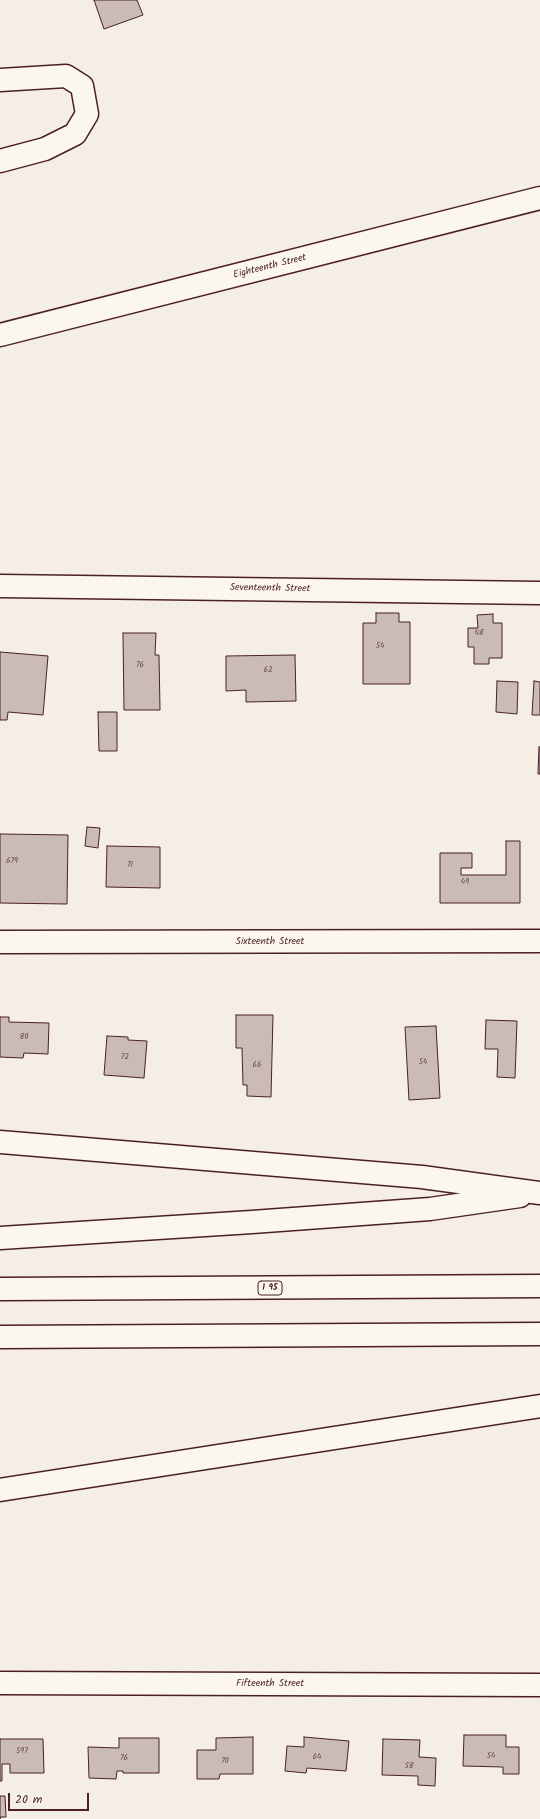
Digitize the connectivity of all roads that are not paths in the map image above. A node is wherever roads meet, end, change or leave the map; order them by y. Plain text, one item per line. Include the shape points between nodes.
1 (0, 80) edge
2 (0, 161) edge
3 (540, 198) edge
4 (0, 335) edge
5 (0, 586) edge
6 (540, 593) edge
7 (0, 942) edge
8 (540, 942) edge
9 (0, 1142) edge
10 (538, 1193) edge
11 (0, 1238) edge
12 (540, 1286) edge
13 (0, 1289) edge
14 (540, 1334) edge
15 (0, 1337) edge
16 (540, 1406) edge
17 (0, 1490) edge
18 (0, 1683) edge
19 (540, 1685) edge

1 - 2 main road via 66,76 82,86 87,114 75,134 45,149
3 - 4 main road, Eighteenth Street
5 - 6 main road, Seventeenth Street
7 - 8 main road, Sixteenth Street
9 - 10 main road via 422,1177
10 - 11 main road via 430,1208
12 - 13 main road, I 95
14 - 15 main road
16 - 17 main road
18 - 19 main road, Fifteenth Street

